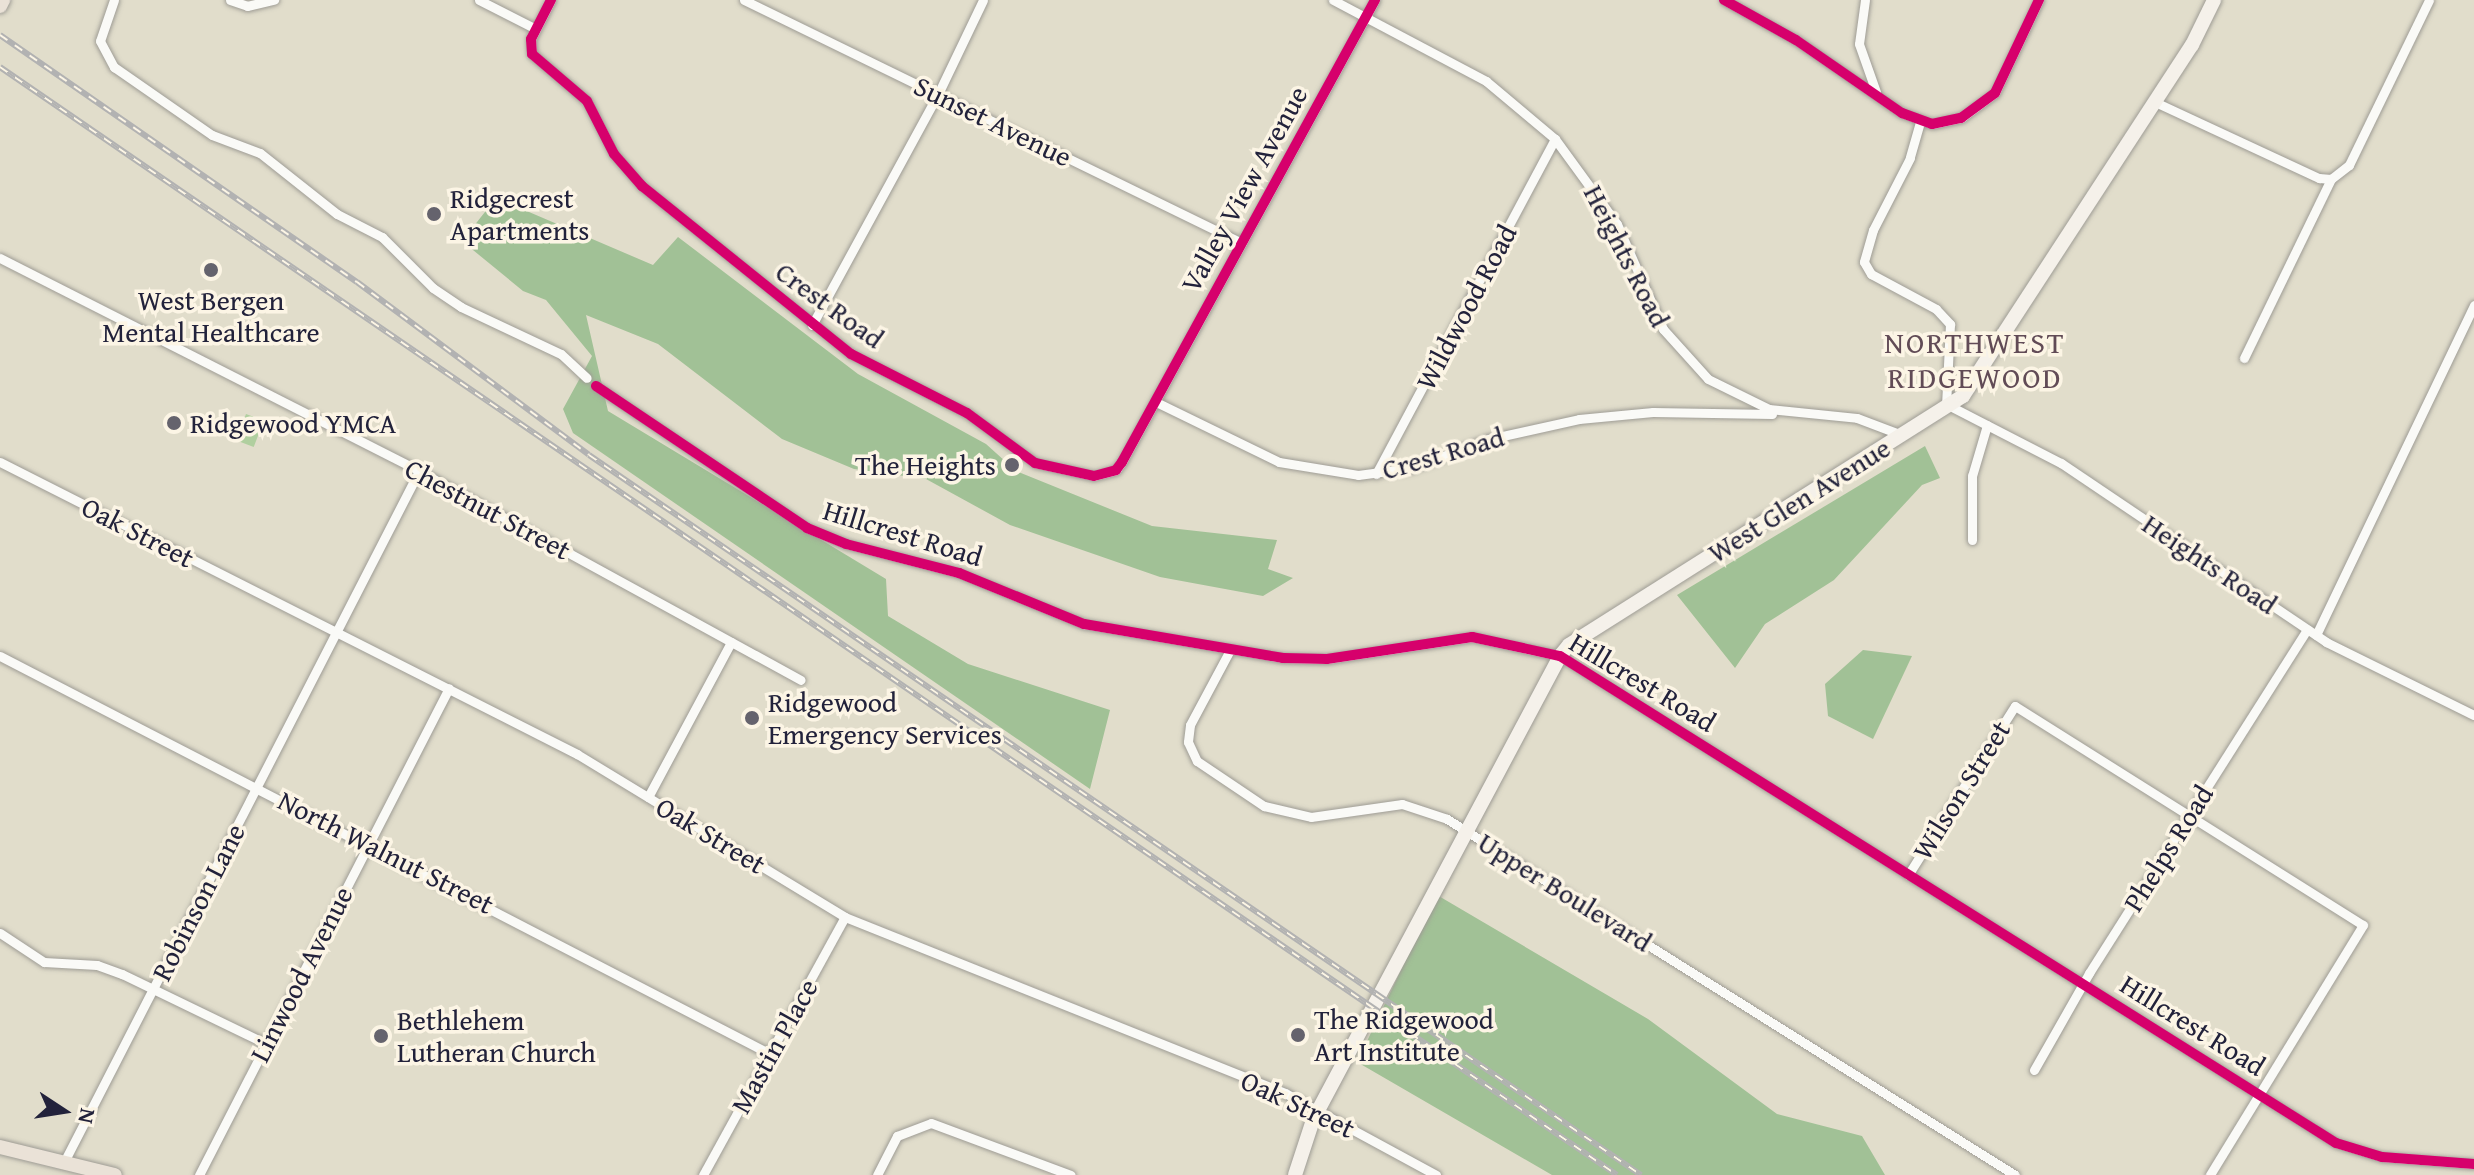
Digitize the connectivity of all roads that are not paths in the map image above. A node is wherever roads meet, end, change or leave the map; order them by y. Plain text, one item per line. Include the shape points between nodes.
1 (3, 0) edge
2 (114, 0) edge
3 (230, 0) edge
4 (274, 0) edge
5 (479, 0) edge
6 (551, 0) edge
7 (744, 0) edge
8 (983, 0) edge
9 (1333, 0) edge
10 (1375, 0) edge
11 (1724, 0) edge
12 (1865, 0) edge
13 (2039, 0) edge
14 (2214, 0) edge
15 (2429, 0) edge
16 (0, 6) edge
17 (1366, 16) junction
18 (536, 29) junction
19 (938, 94) junction
20 (1880, 98) junction
21 (2155, 102) junction
22 (1920, 122) junction
23 (1555, 139) junction
24 (2331, 179) junction
25 (1242, 243) junction
26 (0, 258) edge
27 (2474, 305) edge
28 (812, 325) junction
29 (2244, 358) dead end
30 (587, 378) dead end
31 (596, 386) dead end
32 (1156, 402) junction
33 (1948, 408) junction
34 (1791, 414) junction
35 (1987, 425) junction
36 (1902, 435) junction
37 (0, 462) edge
38 (419, 471) junction
39 (1376, 474) junction
40 (1972, 540) dead end
41 (337, 631) junction
42 (2311, 632) junction
43 (731, 642) junction
44 (1230, 650) junction
45 (0, 656) edge
46 (1560, 656) junction
47 (800, 680) dead end
48 (449, 688) junction
49 (2474, 715) edge
50 (257, 786) junction
51 (648, 797) junction
52 (2189, 815) junction
53 (1466, 830) junction
54 (368, 843) junction
55 (1908, 875) junction
56 (845, 917) junction
57 (0, 933) edge
58 (2083, 984) junction
59 (153, 989) junction
60 (265, 1043) junction
61 (770, 1054) junction
62 (2034, 1070) dead end
63 (2256, 1093) junction
64 (1319, 1109) junction
65 (0, 1147) edge
66 (64, 1162) junction
67 (2474, 1164) edge
68 (115, 1175) edge
69 (199, 1175) edge
70 (703, 1175) edge
71 (877, 1175) edge
72 (1071, 1175) edge
73 (1295, 1175) edge
74 (1436, 1175) edge
75 (2015, 1175) edge
76 (2210, 1175) edge

1 - 16 main road
2 - 30 street via 100,30 108,62 212,135 260,153 337,214 382,237 433,288 461,307 561,354
3 - 4 street via 247,6
5 - 18 street
6 - 18 street
7 - 19 street, Sunset Avenue
8 - 19 street
9 - 17 street, Heights Road
10 - 17 street, Valley View Avenue
11 - 20 street
12 - 20 street via 1859,44 1867,76
13 - 22 street via 1986,103 1961,118
14 - 21 street, West Glen Avenue
15 - 24 street via 2349,165
17 - 23 street, Heights Road via 1505,94
17 - 25 street, Valley View Avenue
18 - 28 street, Crest Road via 532,54 587,101 627,171
19 - 25 street, Sunset Avenue
19 - 28 street
20 - 22 street
21 - 24 street
21 - 33 street, West Glen Avenue via 1966,392
22 - 33 street via 1910,158 1873,230 1864,262 1871,274 1936,309 1950,324
23 - 34 street, Heights Road via 1603,199 1652,309 1676,347 1727,391
23 - 39 street, Wildwood Road
24 - 29 street
25 - 32 street, Valley View Avenue
26 - 38 street, Chestnut Street
27 - 42 street, Phelps Road
28 - 32 street, Crest Road via 864,363 967,413 1048,468 1094,476 1116,470
31 - 44 street, Hillcrest Road via 826,537 959,573 1084,624
32 - 39 street, Crest Road via 1279,462 1329,473
33 - 35 street, Heights Road
33 - 36 street, West Glen Avenue
34 - 36 street, Heights Road via 1857,418
34 - 39 street, Crest Road via 1653,412 1579,419 1513,432
35 - 40 street via 1972,476
35 - 42 street, Heights Road via 2061,463
36 - 46 street, West Glen Avenue
37 - 41 street, Oak Street
38 - 41 street, Robinson Lane
38 - 43 street, Chestnut Street
41 - 48 street, Oak Street
41 - 50 street, Robinson Lane
42 - 49 street, Heights Road
42 - 52 street, Phelps Road
43 - 47 street, Chestnut Street
43 - 51 street
44 - 46 street, Hillcrest Road via 1327,659 1472,637
44 - 53 street, Upper Boulevard via 1190,725 1188,742 1197,761 1278,812 1311,817 1402,804
45 - 50 street, North Walnut Street
46 - 53 street, West Glen Avenue
46 - 55 street, Hillcrest Road
48 - 51 street, Oak Street
48 - 54 street, Linwood Avenue
50 - 54 street, North Walnut Street
50 - 59 street, Robinson Lane
51 - 56 street, Oak Street
52 - 55 street, Wilson Street via 2015,706
52 - 58 street, Phelps Road
52 - 63 street via 2363,925
53 - 64 street, West Glen Avenue
53 - 75 street, Upper Boulevard
54 - 60 street, Linwood Avenue
54 - 61 street, North Walnut Street
55 - 58 street, Hillcrest Road
56 - 61 street, Mastin Place
56 - 64 street, Oak Street
57 - 59 street via 44,962 97,965
58 - 62 street, Phelps Road
58 - 63 street, Hillcrest Road
59 - 60 street
59 - 66 street, Robinson Lane
60 - 69 street, Linwood Avenue
61 - 70 street, Mastin Place
63 - 67 street, Hillcrest Road via 2336,1143 2382,1157
63 - 76 street
64 - 73 street, West Glen Avenue
64 - 74 street, Oak Street
65 - 66 main road
66 - 68 main road
71 - 72 street via 897,1136 931,1123

